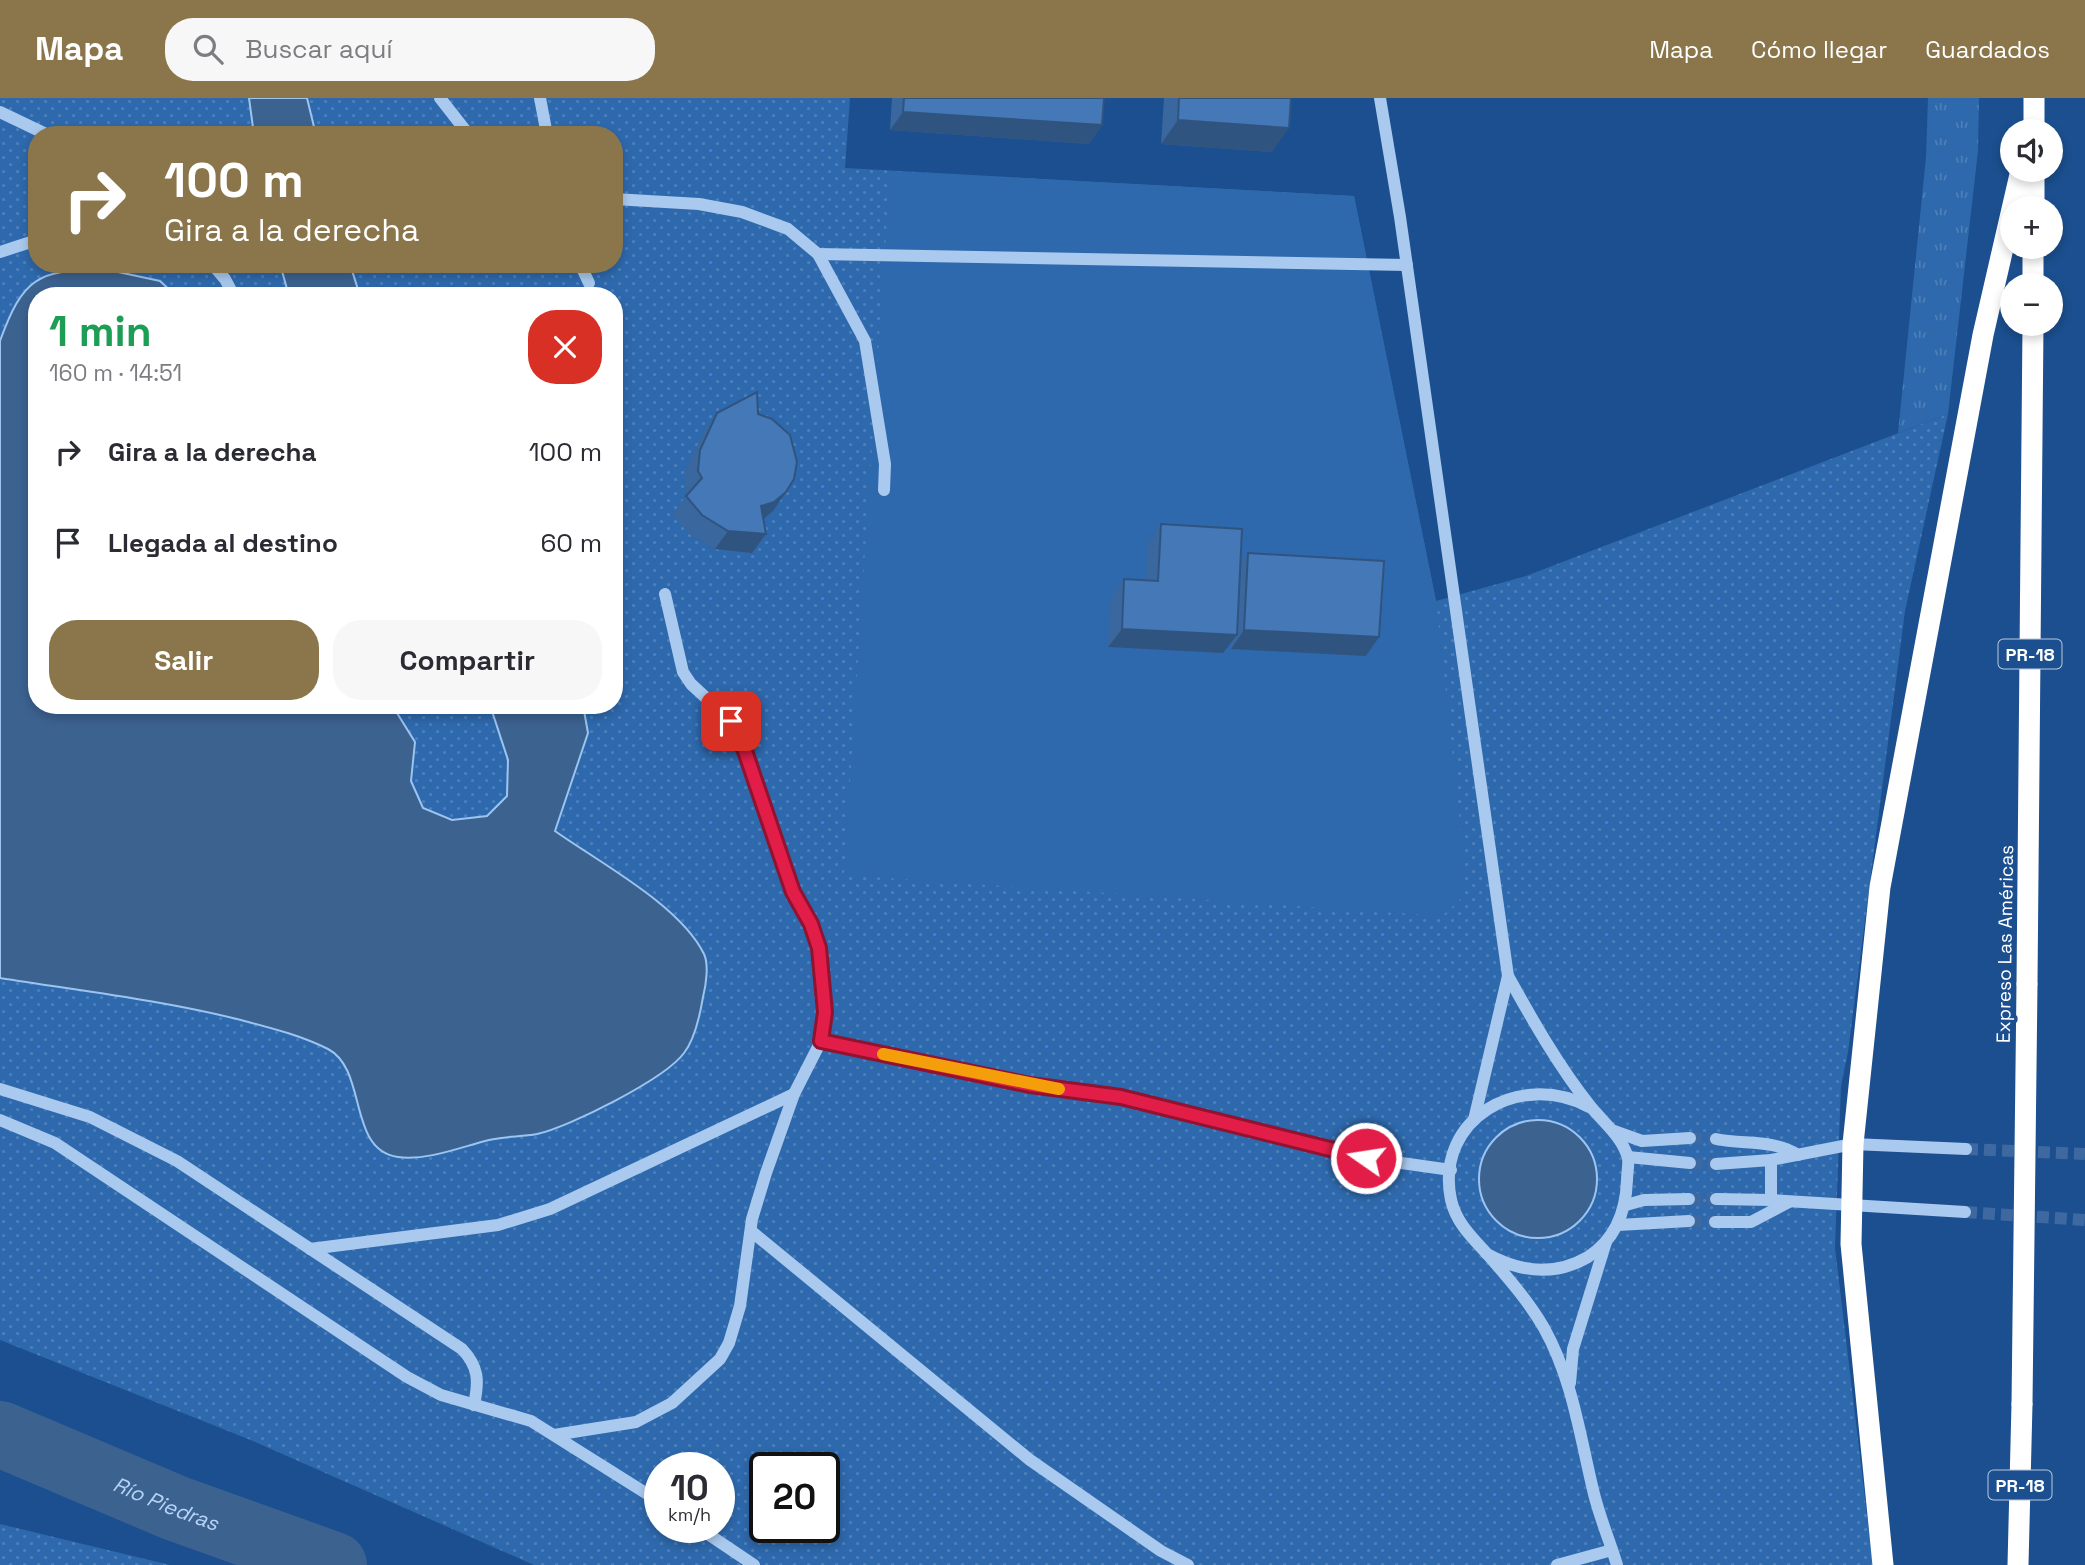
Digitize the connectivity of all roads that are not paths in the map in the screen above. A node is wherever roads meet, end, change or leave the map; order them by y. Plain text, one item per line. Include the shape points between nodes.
1 (440, 98) edge
2 (540, 98) edge
3 (1380, 98) edge
4 (0, 112) edge
5 (29, 126) edge
6 (462, 126) edge
7 (545, 126) edge
8 (2018, 182) edge
9 (623, 200) edge
10 (28, 243) edge
11 (0, 251) edge
12 (818, 254) junction
13 (1407, 265) junction
14 (584, 273) edge
15 (589, 283) dead end
16 (2033, 336) edge
17 (884, 490) dead end
18 (665, 594) dead end
19 (1508, 976) junction
20 (821, 1041) junction
21 (0, 1089) edge
22 (794, 1094) junction
23 (1592, 1108) junction
24 (0, 1120) edge
25 (1474, 1120) junction
26 (1614, 1131) junction
27 (1690, 1138) tunnel mouth
28 (1716, 1139) tunnel mouth
29 (1853, 1144) junction
30 (1966, 1149) tunnel mouth
31 (1798, 1155) junction
32 (1628, 1157) junction
33 (1771, 1160) junction
34 (1689, 1163) tunnel mouth
35 (1716, 1164) tunnel mouth
36 (1451, 1170) junction
37 (1689, 1199) tunnel mouth
38 (1716, 1199) tunnel mouth
39 (1771, 1200) junction
40 (1789, 1202) junction
41 (1626, 1205) junction
42 (1852, 1205) junction
43 (1965, 1212) tunnel mouth
44 (1689, 1221) tunnel mouth
45 (1715, 1222) tunnel mouth
46 (1618, 1224) junction
47 (751, 1231) junction
48 (1605, 1242) junction
49 (310, 1249) junction
50 (1487, 1254) junction
51 (1570, 1383) junction
52 (474, 1405) junction
53 (554, 1435) junction
54 (644, 1492) edge
55 (721, 1543) edge
56 (1612, 1550) junction
57 (754, 1565) edge
58 (1188, 1565) edge
59 (1557, 1565) edge
60 (1617, 1565) edge
61 (1883, 1565) edge
62 (2018, 1565) edge

1 - 6 street
2 - 7 street
3 - 13 street
4 - 5 street
8 - 29 highway via 1983,335 1880,887
9 - 12 street via 742,212 788,229
10 - 11 street
12 - 13 street
12 - 17 street via 865,341 885,464
13 - 19 street
14 - 15 street
16 - 62 highway, Expreso Las Américas / PR-18, bridge
18 - 20 street via 683,672 731,721 793,892 811,924 823,976
19 - 23 street
19 - 25 street
20 - 22 street
20 - 36 street via 1030,1085 1121,1097 1366,1158
21 - 49 street via 90,1116 125,1132
22 - 47 street
22 - 49 street via 550,1209 498,1225
23 - 25 street via 1573,1098 1531,1092 1490,1106
23 - 26 street
24 - 52 street via 55,1143 388,1366 442,1395
25 - 36 street via 1461,1138
26 - 27 street via 1642,1142
26 - 32 street
28 - 31 street via 1776,1145
29 - 30 street
29 - 31 street
29 - 42 highway
31 - 33 street
32 - 34 street
32 - 41 street
33 - 35 street
33 - 39 street
36 - 50 street via 1451,1201 1459,1221
37 - 41 street
38 - 39 street
39 - 40 street
40 - 42 street
40 - 45 street via 1751,1222
41 - 46 street
42 - 43 street
42 - 61 highway
44 - 46 street
46 - 48 street
47 - 53 street via 740,1306 720,1359 672,1403 636,1422
47 - 58 street via 1030,1460
48 - 50 street via 1580,1261 1548,1270 1527,1270
48 - 51 street via 1573,1349
49 - 52 street via 462,1349 478,1373
50 - 51 street via 1544,1328
51 - 56 street via 1595,1497
52 - 53 street via 510,1413
53 - 54 street
55 - 57 street
56 - 59 street
56 - 60 street

